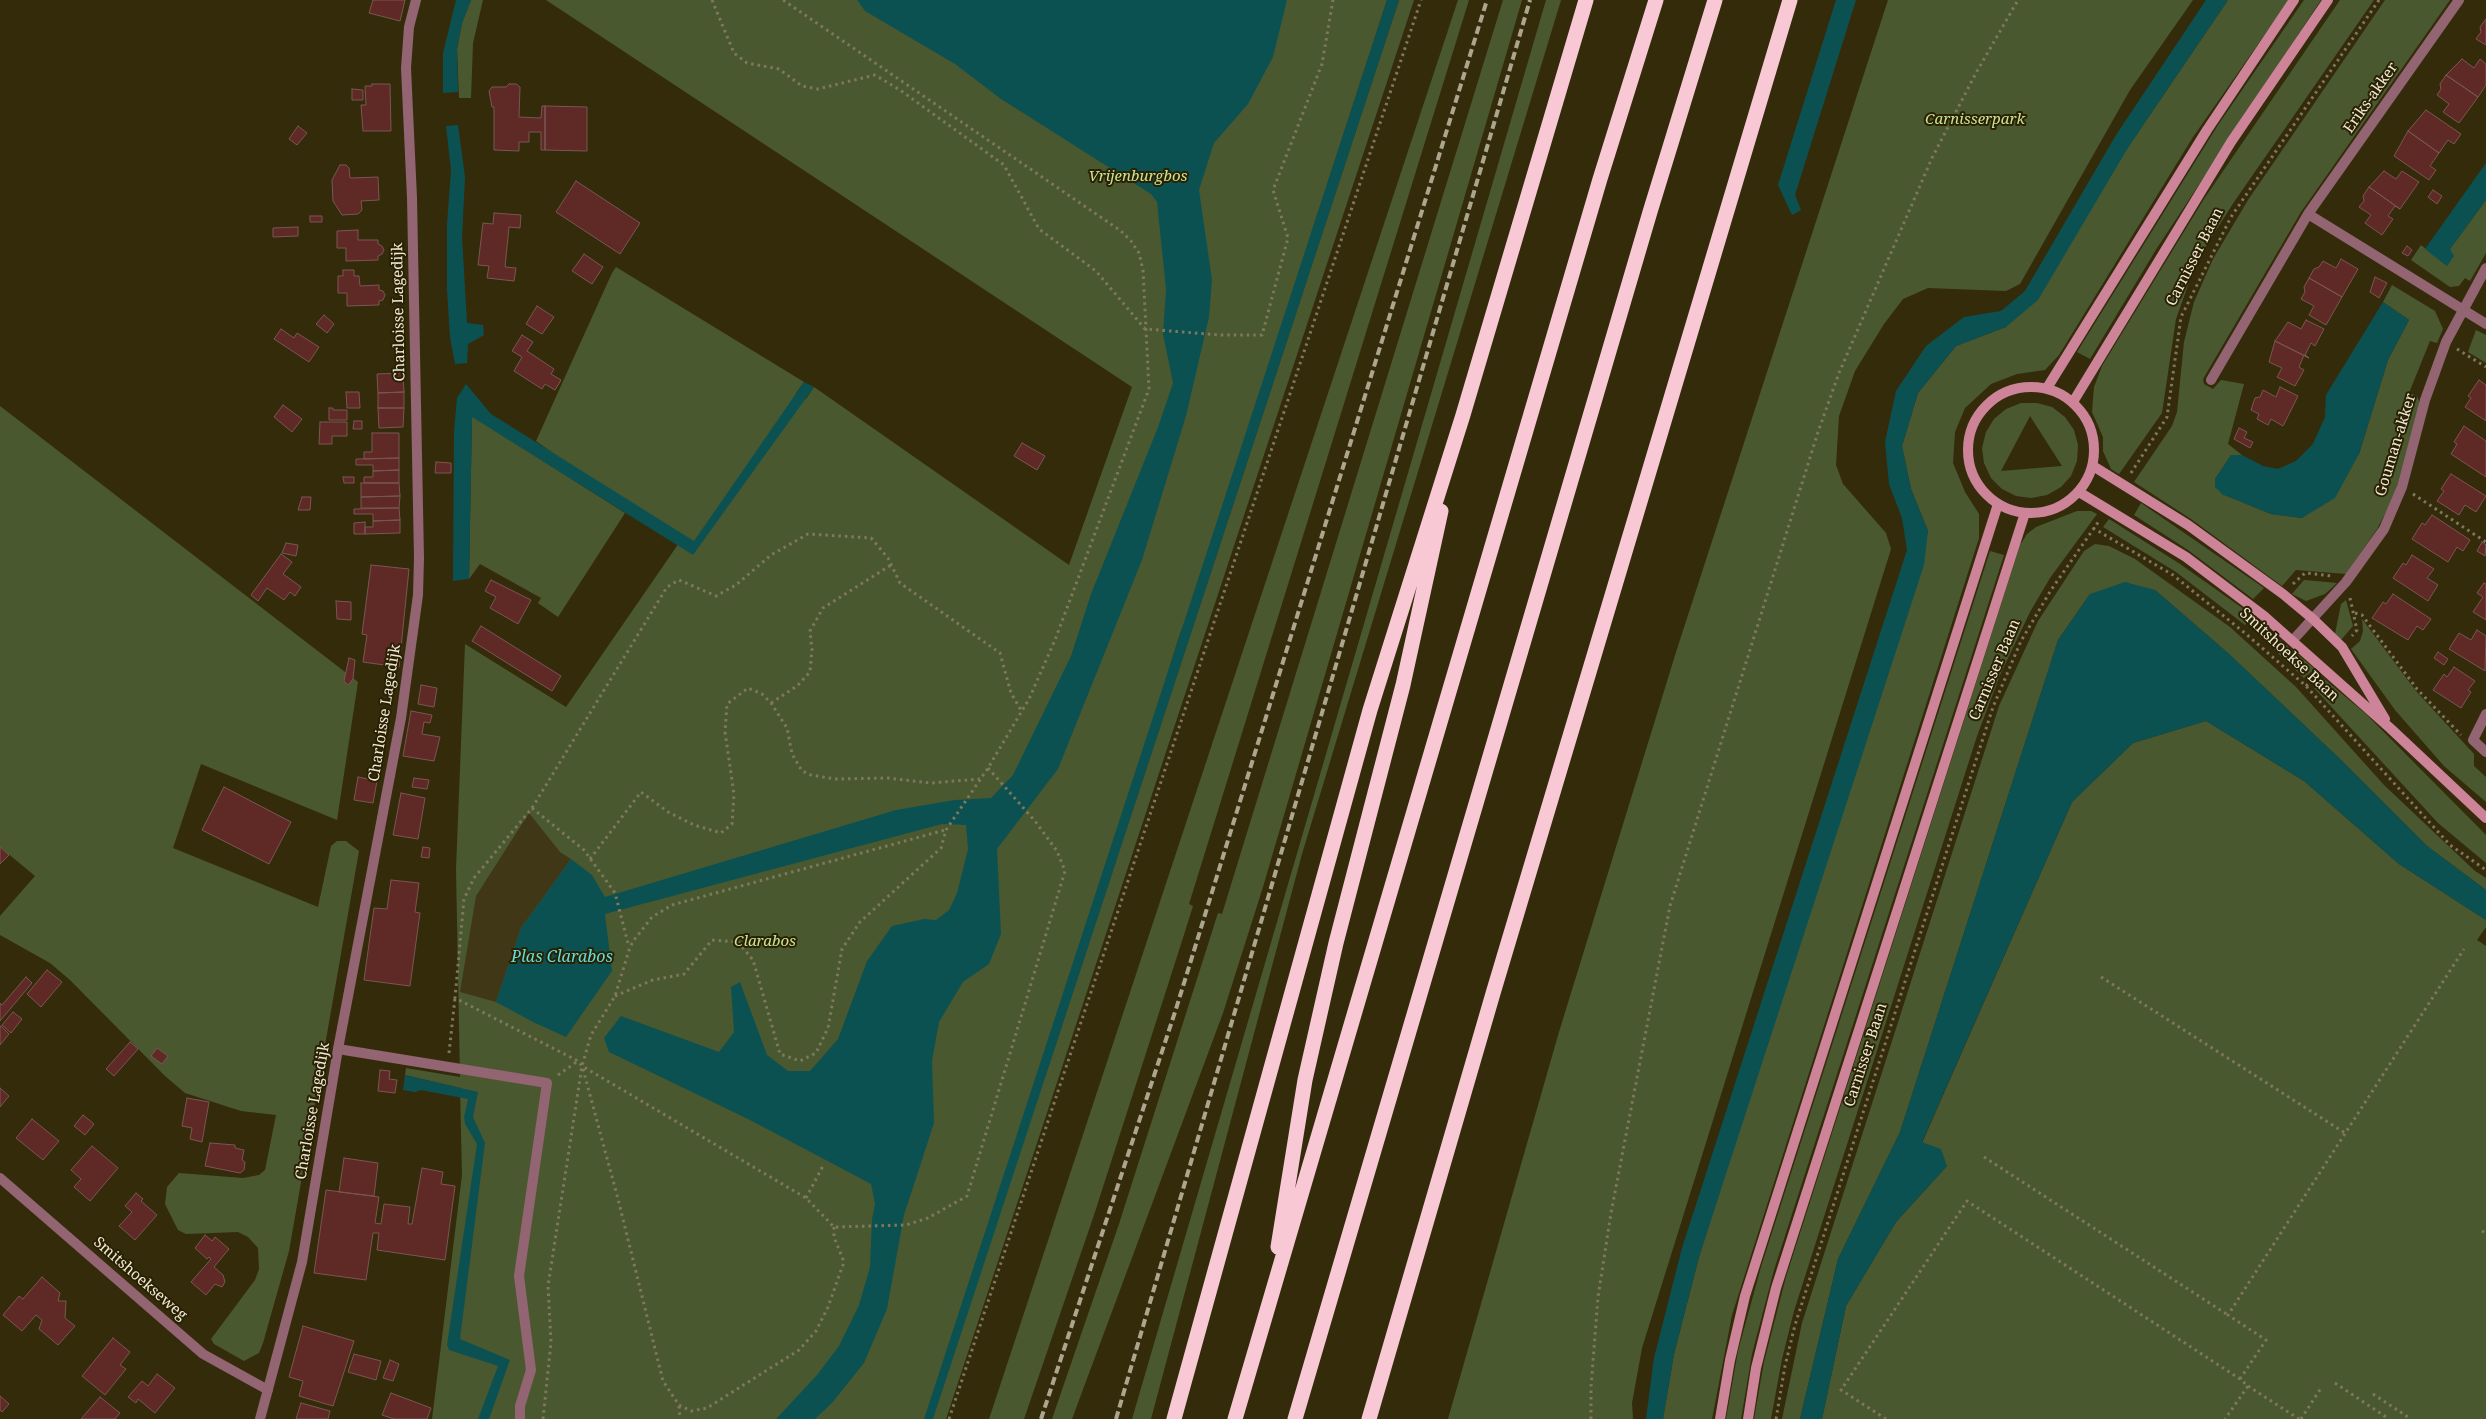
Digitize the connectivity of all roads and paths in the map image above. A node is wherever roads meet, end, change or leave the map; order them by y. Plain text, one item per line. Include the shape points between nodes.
1 (416, 0) edge
2 (712, 0) edge
3 (784, 0) edge
4 (1333, 0) edge
5 (1421, 0) edge
6 (1586, 0) edge
7 (1656, 0) edge
8 (1715, 0) edge
9 (1790, 0) edge
10 (2018, 0) edge
11 (2294, 0) edge
12 (2328, 0) edge
13 (2378, 0) edge
14 (2458, 0) edge
15 (2308, 214) junction
16 (2486, 268) edge
17 (2464, 310) junction
18 (2486, 324) edge
19 (1145, 330) junction
20 (2446, 342) junction
21 (2486, 367) edge
22 (2211, 380) dead end
23 (2046, 388) junction
24 (2073, 402) junction
25 (1463, 415) junction
26 (2092, 466) junction
27 (2124, 485) junction
28 (2402, 487) junction
29 (2079, 492) junction
30 (1998, 504) junction
31 (2108, 508) junction
32 (2025, 513) junction
33 (2093, 528) junction
34 (2486, 542) edge
35 (892, 565) junction
36 (2355, 613) dead end
37 (2313, 619) junction
38 (2293, 640) junction
39 (771, 703) junction
40 (1022, 712) junction
41 (2486, 714) edge
42 (2390, 728) junction
43 (2473, 740) junction
44 (2486, 752) edge
45 (988, 768) junction
46 (980, 779) junction
47 (532, 808) junction
48 (2486, 818) edge
49 (946, 830) junction
50 (590, 859) junction
51 (2486, 870) edge
52 (630, 947) junction
53 (2464, 949) dead end
54 (2102, 977) dead end
55 (615, 996) junction
56 (455, 998) junction
57 (338, 1049) junction
58 (578, 1061) junction
59 (448, 1066) junction
60 (582, 1066) junction
61 (547, 1083) junction
62 (2346, 1133) junction
63 (1984, 1157) dead end
64 (824, 1164) dead end
65 (0, 1178) edge
66 (806, 1198) junction
67 (834, 1227) junction
68 (2482, 1230) dead end
69 (2486, 1233) edge
70 (1268, 1311) junction
71 (2228, 1315) junction
72 (2240, 1379) junction
73 (2335, 1383) dead end
74 (2248, 1386) junction
75 (2321, 1388) dead end
76 (268, 1390) junction
77 (2373, 1394) dead end
78 (678, 1405) junction
79 (260, 1419) edge
80 (520, 1419) edge
81 (543, 1419) edge
82 (680, 1419) edge
83 (949, 1419) edge
84 (1174, 1419) edge
85 (1235, 1419) edge
86 (1295, 1419) edge
87 (1369, 1419) edge
88 (1591, 1419) edge
89 (1720, 1419) edge
90 (1748, 1419) edge
91 (1776, 1419) edge
92 (1886, 1419) edge
93 (2225, 1419) edge
94 (2300, 1419) edge
95 (2389, 1419) edge
96 (2411, 1419) edge

1 - 57 street, Charloisse Lagedijk via 409,27 406,68 412,207 418,596 401,718
2 - 19 path via 734,54 747,63 779,69 802,86 818,89 875,75 1004,165 1039,229 1096,271
3 - 19 path via 1121,231 1139,253
4 - 19 path via 1322,64 1273,190 1288,238 1262,335
5 - 83 path
6 - 25 highway
7 - 70 highway via 1600,179
8 - 86 highway
9 - 87 highway
10 - 88 path via 1932,158 1839,374 1670,906 1598,1297
11 - 23 main road via 2207,130
12 - 24 main road, Carnisser Baan via 2230,142
13 - 27 path, Carnisser Baan via 2231,217 2180,317 2167,417
14 - 15 street, Eriks-akker
15 - 17 street
15 - 22 street, Eriks-akker
16 - 17 street, Gouman-akker
17 - 18 street
17 - 20 street, Gouman-akker
19 - 40 path via 1150,389 1055,640
20 - 21 path
20 - 28 street, Gouman-akker via 2425,400
23 - 24 main road
23 - 30 main road via 2014,388 1986,405 1976,418 1969,441 1970,466 1985,494
24 - 26 main road via 2092,431 2095,448
25 - 70 highway via 1403,685 1336,943 1307,1071
25 - 84 highway via 1370,710
26 - 27 main road, Smitshoekse Baan
26 - 29 main road
27 - 37 main road, Smitshoekse Baan via 2188,525
28 - 34 path
28 - 37 street, Gouman-akker via 2384,529 2346,582
29 - 31 main road, Smitshoekse Baan
29 - 32 main road via 2055,509
30 - 32 main road
30 - 89 main road via 1745,1296
31 - 33 path, Carnisser Baan
31 - 38 main road, Smitshoekse Baan via 2186,557
32 - 90 main road, Carnisser Baan via 1776,1288 1756,1368
33 - 51 path, Smitshoekse Baan via 2173,575 2306,686 2450,845
33 - 91 path, Carnisser Baan via 2050,590 2021,641 1993,708 1795,1325
35 - 39 path via 823,608 810,631 810,672 797,686
35 - 40 path via 900,583 1000,653 1010,694
35 - 47 path via 871,538 808,534 771,555 736,585 716,596 679,580 667,587
36 - 43 path via 2362,615 2417,689 2461,736
37 - 38 street, Gouman-akker
37 - 42 main road, Smitshoekse Baan via 2342,647
38 - 42 main road, Smitshoekse Baan
39 - 46 path via 787,728 792,754 802,771 811,775 931,783
39 - 50 path via 762,694 748,688 727,704 725,732 734,794 732,824 721,833 694,826 641,792
40 - 45 path
41 - 43 street
42 - 48 main road, Smitshoekse Baan
43 - 44 street
45 - 46 path
45 - 67 path via 1036,821 1057,851 1065,871 967,1196 928,1218 906,1225
46 - 49 path
47 - 50 path via 584,850
47 - 56 path via 474,878 464,899
49 - 52 path via 672,905 652,917
49 - 55 path via 941,848 860,922 842,949 828,1028 816,1053 800,1061 780,1054 753,960 738,942 712,940 684,974 654,980
50 - 52 path via 615,893
52 - 55 path
53 - 62 path
54 - 62 path
55 - 60 path via 591,1035
56 - 58 path
56 - 59 path
57 - 59 street
57 - 76 street, Charloisse Lagedijk via 302,1262
58 - 60 path
58 - 61 path
59 - 61 street
60 - 66 path
60 - 78 path via 663,1381
60 - 81 path via 548,1286 551,1342
61 - 80 street via 519,1276 531,1370 520,1406
62 - 71 path
63 - 71 path
64 - 66 path
65 - 76 street, Smitshoekseweg via 203,1354
66 - 67 path
67 - 78 path via 834,1237 844,1262 816,1331 799,1350 707,1408 691,1411
68 - 69 path
70 - 85 highway
71 - 72 path via 2266,1340
72 - 74 path
72 - 92 path via 1967,1201 1841,1390
73 - 95 path
74 - 93 path
74 - 94 path
75 - 94 path
76 - 79 street, Charloisse Lagedijk via 268,1405
77 - 96 path
78 - 82 path

